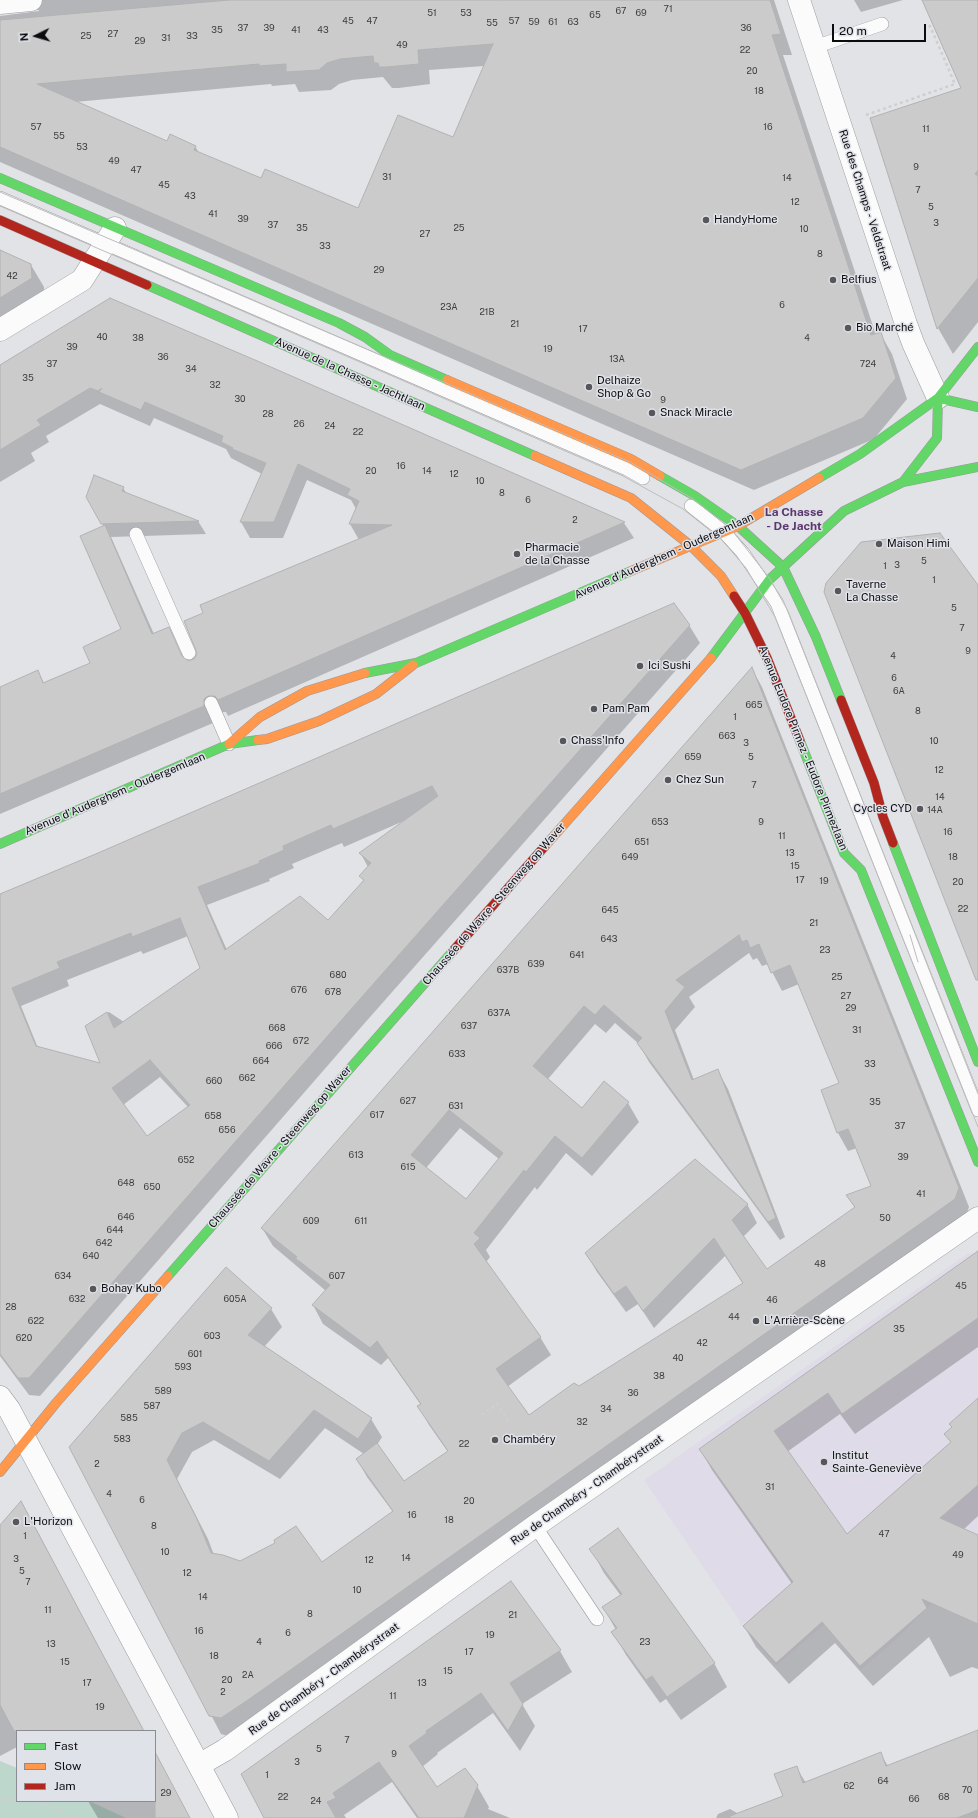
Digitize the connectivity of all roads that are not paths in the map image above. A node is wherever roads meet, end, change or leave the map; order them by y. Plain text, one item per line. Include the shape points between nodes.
1 (30, 0) edge
2 (799, 0) edge
3 (0, 3) edge
4 (882, 24) dead end
5 (815, 48) junction
6 (0, 178) edge
7 (0, 198) edge
8 (0, 220) edge
9 (105, 244) junction
10 (0, 330) edge
11 (978, 347) edge
12 (390, 355) junction
13 (364, 356) junction
14 (938, 398) junction
15 (978, 407) edge
16 (978, 467) edge
17 (903, 482) junction
18 (738, 526) junction
19 (724, 532) junction
20 (136, 534) dead end
21 (691, 546) junction
22 (783, 567) junction
23 (766, 585) junction
24 (745, 613) junction
25 (189, 653) dead end
26 (416, 663) junction
27 (211, 703) dead end
28 (229, 744) junction
29 (0, 844) edge
30 (978, 1062) edge
31 (978, 1110) edge
32 (978, 1162) edge
33 (978, 1218) edge
34 (0, 1397) edge
35 (25, 1440) junction
36 (0, 1472) edge
37 (535, 1526) junction
38 (596, 1619) dead end
39 (199, 1765) junction
40 (227, 1818) edge

1 - 3 street
2 - 5 street, Rue des Champs - Veldstraat
4 - 5 lane
5 - 14 street, Rue des Champs - Veldstraat via 906,324
6 - 9 street, Avenue de la Chasse - Jachtlaan
7 - 9 lane, Avenue de la Chasse - Jachtlaan
8 - 9 street, Avenue de la Chasse - Jachtlaan
9 - 10 street via 82,280
9 - 12 street, Avenue de la Chasse - Jachtlaan via 339,323
9 - 13 lane, Avenue de la Chasse - Jachtlaan
9 - 21 street, Avenue de la Chasse - Jachtlaan via 631,498
11 - 14 street
12 - 13 lane, Avenue de la Chasse - Jachtlaan
12 - 18 street, Avenue de la Chasse - Jachtlaan via 631,459 695,496
13 - 19 lane, Avenue de la Chasse - Jachtlaan via 627,469 685,502
14 - 15 street
14 - 17 street, Chaussée de Wavre - Steenweg op Waver via 937,438
14 - 18 street, Avenue d'Auderghem - Oudergemlaan via 860,454
16 - 17 street
17 - 22 street, Chaussée de Wavre - Steenweg op Waver via 844,511
18 - 19 street, Avenue d'Auderghem - Oudergemlaan
18 - 22 street
19 - 21 street, Avenue d'Auderghem - Oudergemlaan
19 - 23 lane via 744,553
20 - 25 lane
21 - 24 street, Avenue Eudore Pirmez - Eudore Pirmezlaan via 721,576
21 - 26 street, Avenue d'Auderghem - Oudergemlaan
22 - 23 street, Chaussée de Wavre - Steenweg op Waver
22 - 30 street via 816,637 874,782 884,817
23 - 24 street, Chaussée de Wavre - Steenweg op Waver
23 - 31 lane via 787,627
24 - 32 street, Avenue Eudore Pirmez - Eudore Pirmezlaan via 767,658 844,853 861,870
24 - 35 street, Chaussée de Wavre - Steenweg op Waver via 708,662
26 - 28 street, Avenue d'Auderghem - Oudergemlaan via 376,694 319,721 267,739
26 - 28 street, Avenue d'Auderghem - Oudergemlaan via 369,672 307,691 260,717
27 - 28 lane
28 - 29 street, Avenue d'Auderghem - Oudergemlaan
33 - 37 street, Rue de Chambéry - Chambérystraat
34 - 35 street
35 - 36 street, Chaussée de Wavre - Steenweg op Waver
35 - 39 street
37 - 38 lane
37 - 39 street, Rue de Chambéry - Chambérystraat via 232,1746
39 - 40 street

